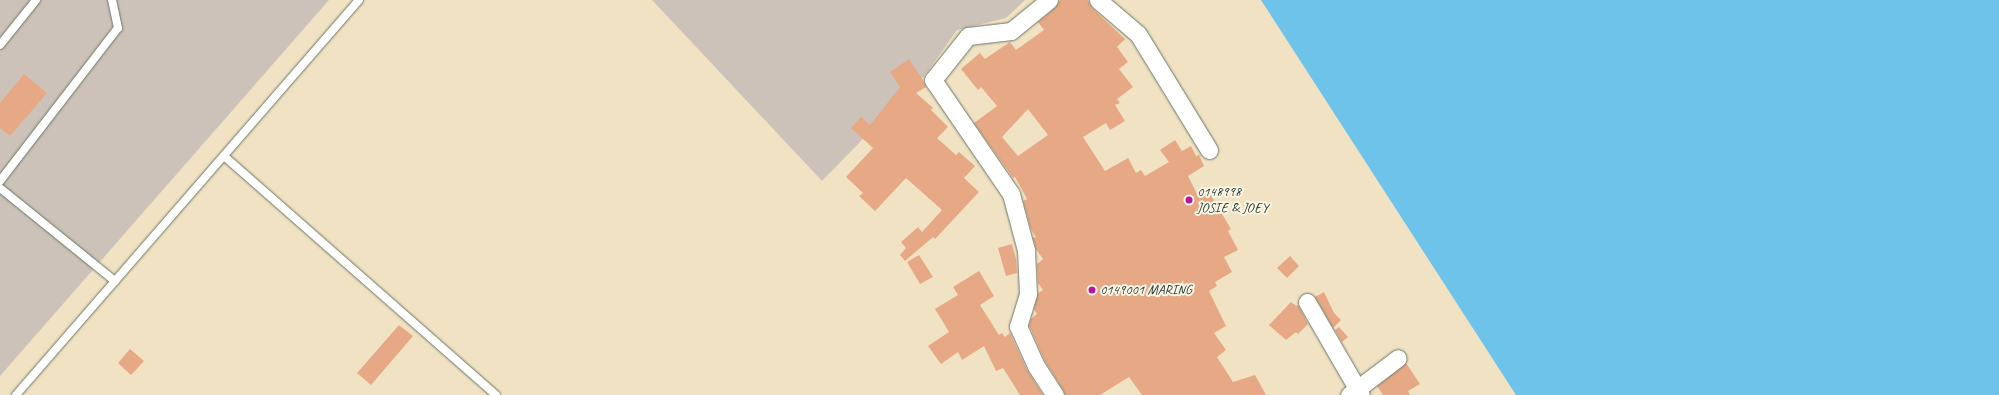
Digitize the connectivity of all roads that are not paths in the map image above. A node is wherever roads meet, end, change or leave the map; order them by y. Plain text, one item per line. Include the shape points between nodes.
1 (36, 0) edge
2 (112, 0) edge
3 (359, 0) edge
4 (1049, 0) edge
5 (1098, 0) edge
6 (0, 45) edge
7 (1209, 150) dead end
8 (224, 156) junction
9 (0, 181) edge
10 (0, 188) edge
11 (116, 281) junction
12 (1306, 302) dead end
13 (1398, 358) dead end
14 (1356, 393) edge
15 (16, 395) edge
16 (496, 395) edge
17 (1055, 395) edge

1 - 6 lane
2 - 9 lane via 118,28
3 - 8 lane
4 - 17 street via 1011,31 968,36 933,80 1011,194 1026,257 1028,294 1018,326 1036,366
5 - 7 street via 1138,34
8 - 11 lane
8 - 16 lane
10 - 11 lane
11 - 15 lane
12 - 14 street
13 - 14 street

